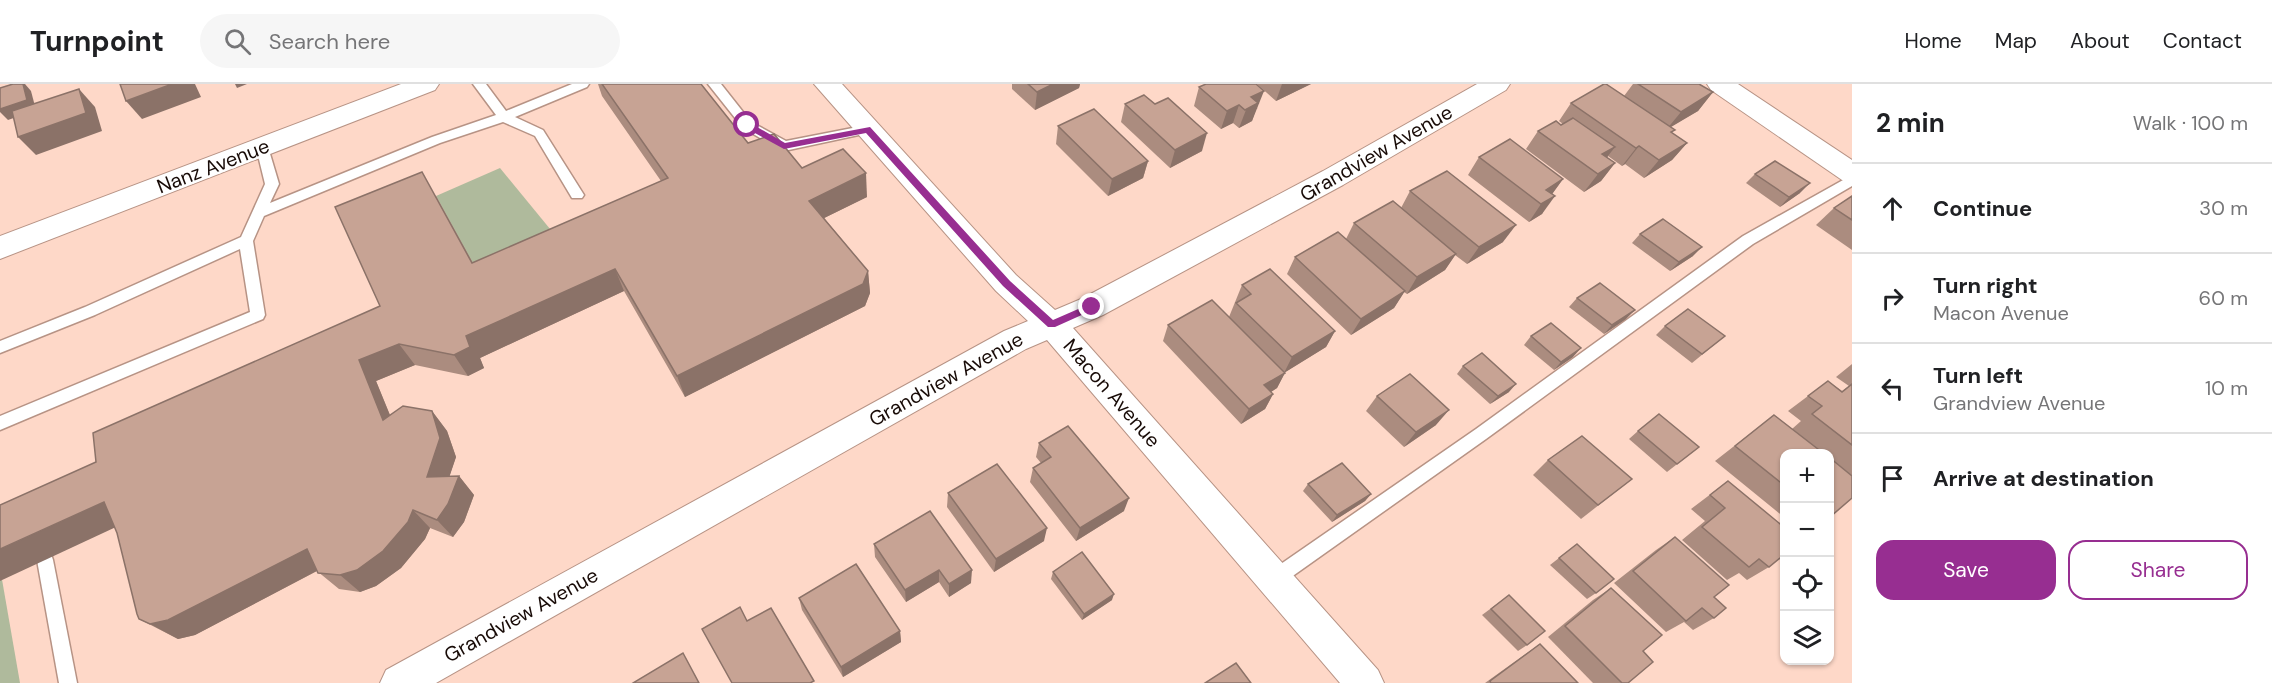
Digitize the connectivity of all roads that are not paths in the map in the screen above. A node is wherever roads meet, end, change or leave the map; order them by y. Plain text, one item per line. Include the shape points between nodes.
1 (426, 84) edge
2 (479, 84) edge
3 (583, 84) edge
4 (714, 84) edge
5 (826, 84) edge
6 (1497, 84) edge
7 (1720, 84) edge
8 (504, 117) junction
9 (868, 129) junction
10 (262, 147) junction
11 (1852, 173) edge
12 (1852, 180) edge
13 (577, 195) dead end
14 (258, 213) junction
15 (246, 242) junction
16 (0, 248) edge
17 (1052, 325) junction
18 (0, 347) edge
19 (0, 423) edge
20 (45, 560) dead end
21 (1274, 579) junction
22 (68, 683) edge
23 (399, 683) edge
24 (1365, 683) edge

1 - 10 street, Nanz Avenue
2 - 8 lane
3 - 8 lane
4 - 9 lane via 747,125 784,146
5 - 9 street, Macon Avenue
6 - 17 street, Grandview Avenue via 1323,184
7 - 11 street
8 - 13 lane via 539,133
8 - 14 lane via 436,140
9 - 17 street, Macon Avenue via 1006,283
10 - 14 lane via 272,184
10 - 16 street, Nanz Avenue
12 - 21 lane via 1748,240
14 - 15 lane
15 - 18 lane
15 - 19 lane via 258,315
17 - 21 street, Macon Avenue
17 - 23 street, Grandview Avenue via 1015,340
20 - 22 lane
21 - 24 street, Macon Avenue

